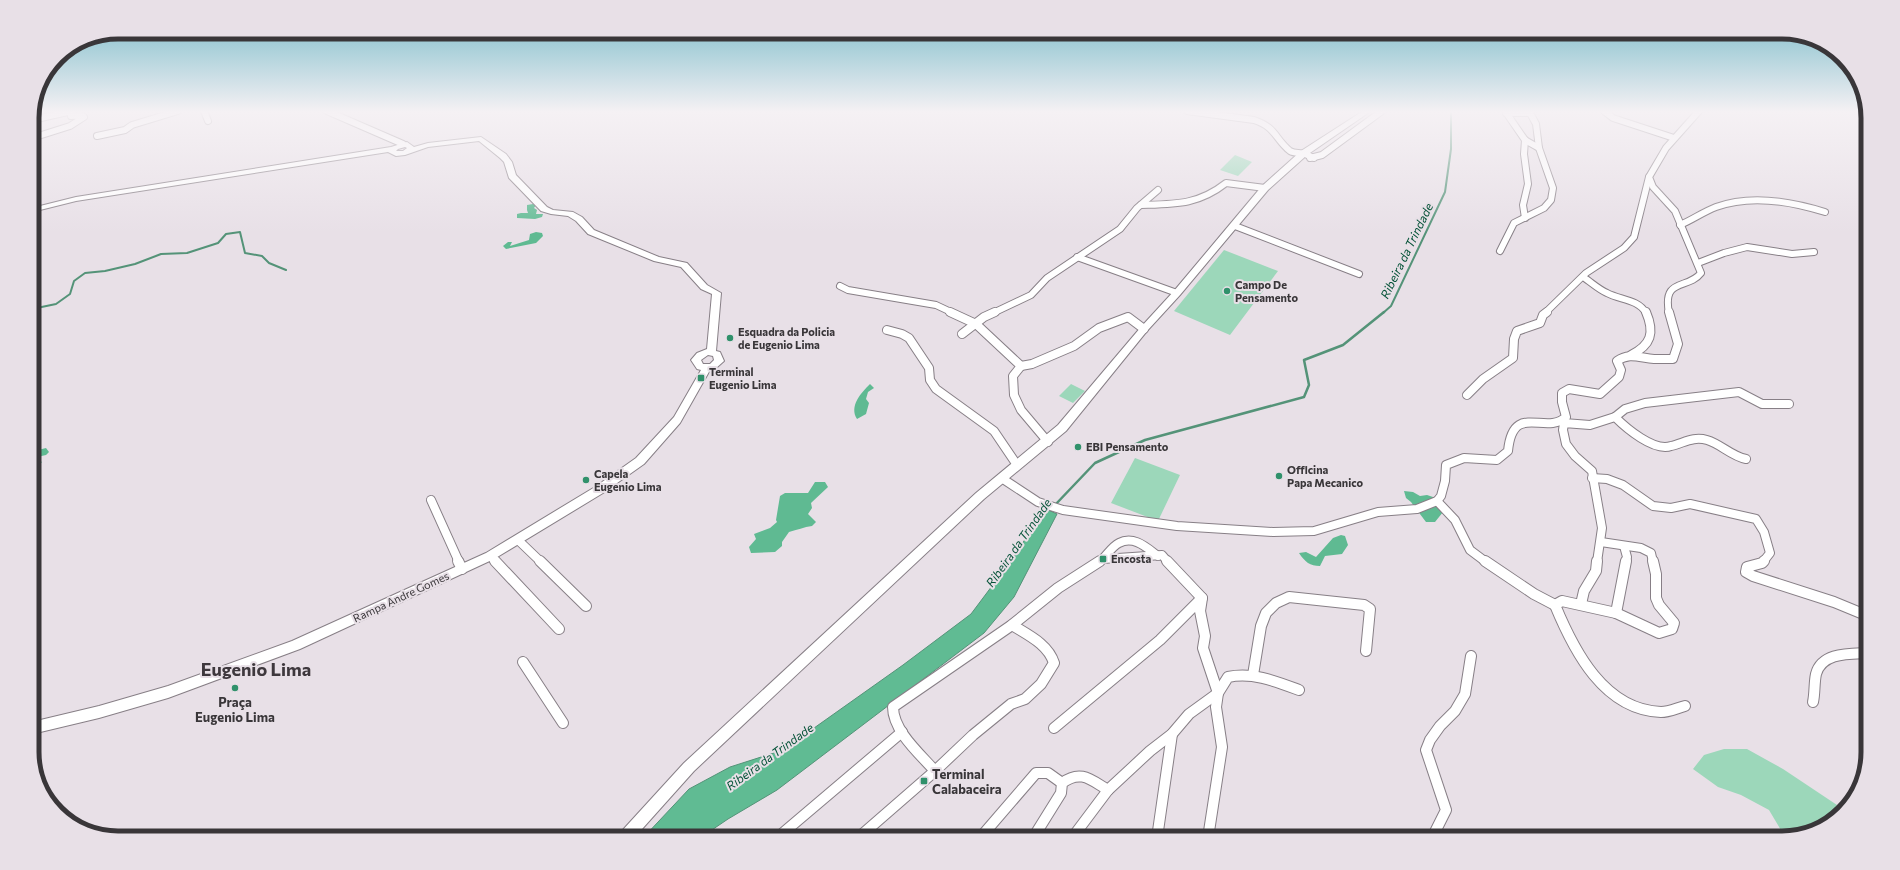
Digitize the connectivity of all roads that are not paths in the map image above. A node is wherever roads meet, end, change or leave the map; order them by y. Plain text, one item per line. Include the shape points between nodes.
1 (384, 152) edge
2 (497, 152) edge
3 (1291, 152) edge
4 (1307, 152) edge
5 (1327, 152) edge
6 (1524, 152) edge
7 (1541, 152) edge
8 (1663, 152) edge
9 (1300, 156) junction
10 (1314, 158) junction
11 (1649, 177) junction
12 (1265, 188) junction
13 (1158, 190) dead end
14 (1141, 205) junction
15 (39, 208) edge
16 (1825, 212) dead end
17 (1525, 218) junction
18 (1234, 226) junction
19 (1680, 226) junction
20 (1500, 251) dead end
21 (1814, 252) dead end
22 (1077, 257) junction
23 (1698, 263) junction
24 (1359, 274) dead end
25 (1583, 277) junction
26 (840, 286) dead end
27 (1177, 293) junction
28 (976, 324) junction
29 (1144, 329) junction
30 (887, 330) dead end
31 (962, 334) dead end
32 (711, 352) junction
33 (1631, 355) junction
34 (1021, 366) junction
35 (708, 368) junction
36 (1467, 395) dead end
37 (1789, 404) dead end
38 (1615, 417) junction
39 (1563, 421) junction
40 (1048, 442) junction
41 (1746, 459) dead end
42 (1017, 465) junction
43 (1592, 478) junction
44 (1002, 479) junction
45 (431, 500) dead end
46 (1437, 501) junction
47 (518, 540) junction
48 (1600, 542) junction
49 (1624, 546) junction
50 (490, 556) junction
51 (1158, 556) junction
52 (1103, 558) junction
53 (462, 569) junction
54 (1202, 598) junction
55 (1581, 604) junction
56 (1555, 605) junction
57 (586, 606) dead end
58 (1616, 613) junction
59 (1861, 613) edge
60 (1012, 625) junction
61 (559, 629) dead end
62 (1366, 651) dead end
63 (1861, 654) edge
64 (1471, 656) dead end
65 (522, 662) dead end
66 (1253, 675) junction
67 (1299, 690) dead end
68 (1218, 693) junction
69 (1813, 702) dead end
70 (1685, 706) dead end
71 (564, 723) dead end
72 (39, 726) edge
73 (1054, 728) dead end
74 (902, 732) junction
75 (1172, 734) junction
76 (935, 771) junction
77 (1062, 783) junction
78 (1108, 790) junction
79 (631, 831) edge
80 (785, 831) edge
81 (866, 831) edge
82 (986, 831) edge
83 (1037, 831) edge
84 (1077, 831) edge
85 (1158, 831) edge
86 (1209, 831) edge
87 (1436, 831) edge

1 - 15 street via 76,199
2 - 32 street via 508,162 512,176 544,209 570,214 579,219 591,232 657,259 684,265 704,287 717,294
3 - 9 street
4 - 9 street
5 - 10 street
6 - 17 street via 1528,184 1523,205
7 - 17 street via 1552,188 1551,200 1544,208
8 - 11 street
9 - 10 street
9 - 10 street
9 - 12 street
11 - 19 street via 1653,187 1675,211
11 - 25 street via 1634,237 1624,248
12 - 14 street via 1226,183 1198,201
12 - 18 street
13 - 14 street
14 - 22 street via 1120,229
16 - 19 street via 1799,204 1760,200 1734,202 1716,207
17 - 20 street via 1514,223
18 - 24 street
18 - 27 street
19 - 23 street
21 - 23 street via 1792,254 1747,247
22 - 27 street
22 - 28 street via 1047,278 1031,295 984,317
23 - 33 street via 1701,272 1698,277 1674,286 1667,300 1679,340 1676,355 1672,359 1652,359
25 - 33 street via 1608,293 1643,308 1649,321 1649,334 1645,347
25 - 36 street via 1543,315 1540,323 1517,331 1513,340 1513,358 1482,378
26 - 28 street via 848,290 936,305
27 - 29 street
28 - 31 street
28 - 34 street
29 - 34 street via 1128,317 1099,328 1074,346 1032,364
29 - 40 street via 1067,423
30 - 42 street via 909,338 929,368 930,380 936,389 994,431
32 - 35 street via 717,354 719,360 715,366
32 - 35 street via 700,355 696,360 700,367
33 - 39 street via 1617,361 1621,370 1618,377 1600,394 1569,389 1562,393 1566,417
34 - 40 street via 1014,376 1014,395 1024,414
35 - 47 street, Rampa Andre Gomes via 677,420 640,461 599,490
37 - 38 street via 1762,405 1739,392 1645,403 1625,409
38 - 39 street via 1590,424
38 - 41 street via 1630,431 1656,445 1669,447 1688,439 1706,440 1720,444 1740,458
39 - 43 street via 1563,437 1572,455 1592,471
39 - 46 street via 1521,423 1508,437 1508,451 1497,460 1471,457 1450,462 1446,465 1445,481
40 - 42 street
42 - 44 street
43 - 48 street via 1600,510
43 - 59 street via 1607,479 1622,485 1653,506 1671,508 1690,504 1756,520 1764,532 1770,553 1762,563 1747,567 1746,572
44 - 46 street via 1038,502 1064,510 1177,526 1273,532 1314,531 1378,512 1417,509
44 - 79 street via 980,496 689,767
45 - 53 street
46 - 56 street via 1453,517 1466,547 1534,594
47 - 50 street, Rampa Andre Gomes
47 - 57 street
48 - 49 street
48 - 55 street via 1596,571 1584,591
49 - 58 street via 1627,557
49 - 58 street via 1636,546 1651,553 1656,574 1656,598 1674,623 1672,629 1658,633
50 - 53 street, Rampa Andre Gomes
50 - 61 street
51 - 52 street
51 - 52 street via 1143,544 1130,540 1119,543
51 - 54 street via 1162,555 1168,560
52 - 60 street via 1058,588
53 - 72 street, Rampa Andre Gomes via 296,645 168,692
54 - 68 street via 1200,611 1203,648
54 - 73 street via 1160,640
55 - 56 street via 1562,601
55 - 58 street
56 - 70 street via 1577,652 1610,693 1626,704 1662,712
60 - 74 street via 893,707 892,715
60 - 76 street via 1044,648 1053,657 1054,663 1041,684 1025,699 1012,704 984,726
62 - 66 street via 1370,609 1364,605 1289,597 1266,612 1261,625
63 - 69 street via 1835,656 1824,661 1817,669
64 - 87 street via 1465,694 1455,711 1430,740 1426,750 1446,810
65 - 71 street
66 - 67 street
66 - 68 street via 1240,673 1228,677
68 - 75 street via 1189,714
68 - 86 street via 1216,707 1222,747
74 - 76 street
74 - 80 street
75 - 78 street
75 - 85 street
76 - 81 street
77 - 78 street via 1071,776 1080,775
77 - 82 street via 1048,773 1036,773
77 - 83 street via 1061,793
78 - 84 street

